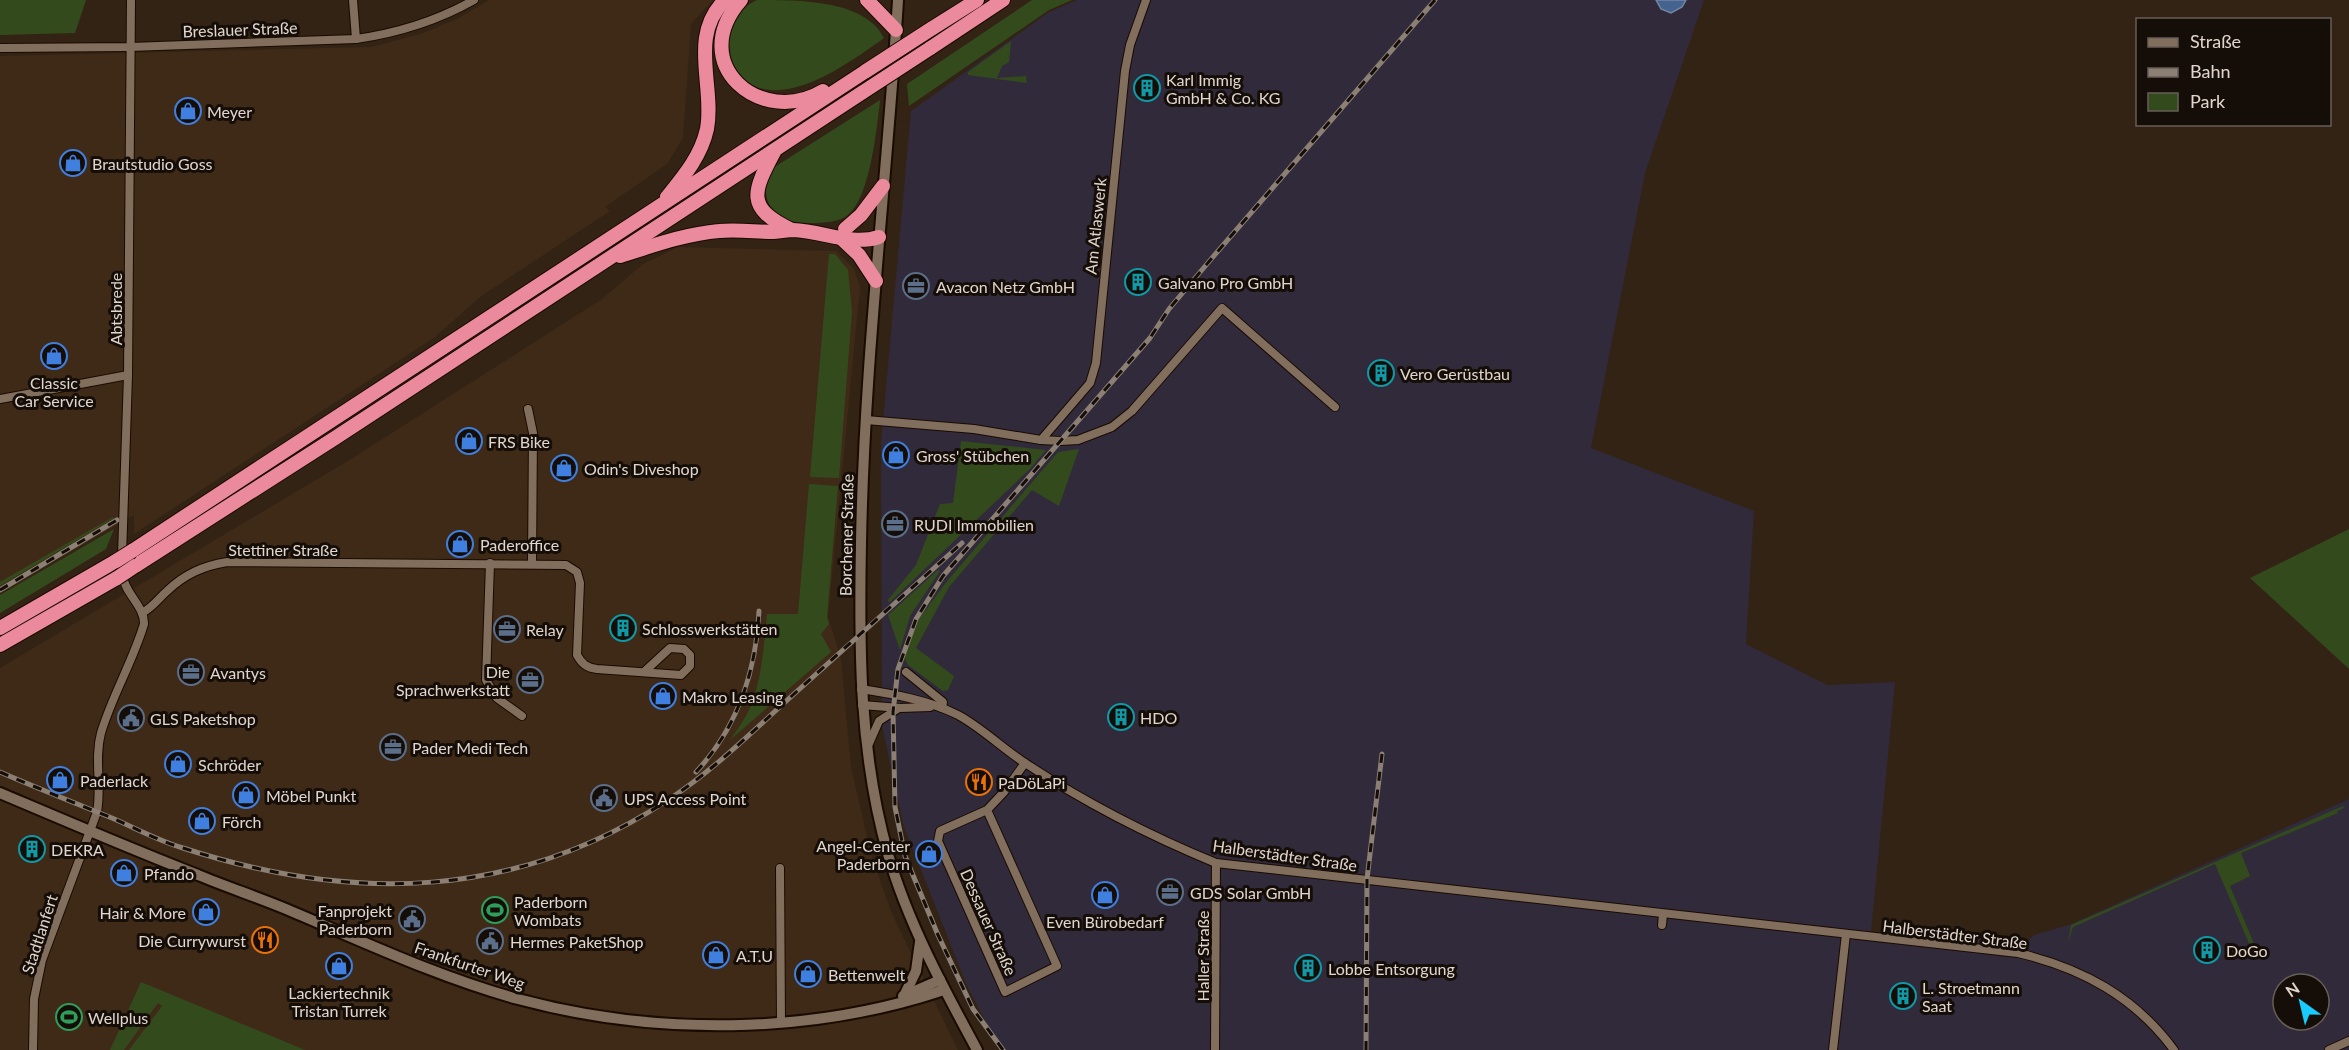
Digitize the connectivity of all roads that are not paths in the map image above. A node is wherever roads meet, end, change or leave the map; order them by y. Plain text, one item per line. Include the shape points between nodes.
1 (131, 0) edge
2 (353, 0) edge
3 (474, 0) edge
4 (725, 0) edge
5 (741, 0) edge
6 (867, 0) edge
7 (898, 0) edge
8 (977, 0) edge
9 (1003, 0) edge
10 (1146, 0) edge
11 (896, 30) junction
12 (356, 39) junction
13 (130, 47) junction
14 (0, 48) edge
15 (866, 71) junction
16 (775, 150) junction
17 (884, 186) junction
18 (661, 206) junction
19 (792, 230) junction
20 (844, 234) junction
21 (879, 237) junction
22 (604, 261) junction
23 (876, 281) junction
24 (128, 375) junction
25 (0, 399) edge
26 (1335, 406) dead end
27 (528, 409) dead end
28 (866, 420) junction
29 (1041, 440) junction
30 (490, 563) junction
31 (532, 564) junction
32 (142, 613) junction
33 (0, 628) edge
34 (0, 645) edge
35 (644, 672) junction
36 (906, 672) dead end
37 (861, 689) junction
38 (862, 705) junction
39 (938, 707) junction
40 (900, 708) junction
41 (522, 716) dead end
42 (867, 749) junction
43 (1025, 763) junction
44 (0, 793) edge
45 (987, 810) junction
46 (92, 832) junction
47 (1216, 863) junction
48 (780, 868) dead end
49 (1663, 914) junction
50 (1662, 925) dead end
51 (1846, 934) junction
52 (920, 939) junction
53 (942, 985) junction
54 (904, 996) junction
55 (888, 1006) junction
56 (781, 1022) junction
57 (2349, 1041) edge
58 (33, 1050) edge
59 (977, 1050) edge
60 (1215, 1050) edge
61 (1833, 1050) edge
62 (2174, 1050) edge
63 (2329, 1050) edge

1 - 13 street, Abtsbrede
2 - 12 street
3 - 12 street, Breslauer Straße via 418,26
4 - 18 highway via 711,19 706,39 707,129 698,155
5 - 15 highway via 732,10 720,41 726,67 743,88 771,100 798,102
6 - 11 highway
7 - 11 main road, Borchener Straße
8 - 15 highway, bridge
9 - 16 highway, bridge
10 - 29 street, Am Atlaswerk via 1130,45 1123,82 1094,373
11 - 17 main road, Borchener Straße
12 - 13 street, Breslauer Straße
13 - 14 street, Breslauer Straße
13 - 24 street, Abtsbrede
15 - 18 highway
16 - 19 highway via 757,187 757,198 767,216
16 - 22 highway
17 - 20 highway
17 - 21 main road, Borchener Straße
18 - 33 highway, bridge via 132,551
19 - 20 highway
19 - 22 highway via 718,231
20 - 21 highway via 870,231
20 - 23 highway
21 - 23 main road, Borchener Straße
22 - 34 highway, bridge via 135,567
23 - 28 main road, Borchener Straße
24 - 25 street
24 - 32 street, Abtsbrede via 122,577
26 - 29 street via 1222,308 1132,411 1112,427 1078,440
27 - 31 street via 533,433
28 - 29 street via 974,429
28 - 37 main road, Borchener Straße via 860,576
30 - 31 street, Stettiner Straße
30 - 32 street, Stettiner Straße via 227,562 195,571 178,581
30 - 41 street via 486,680 497,698
31 - 35 street, Stettiner Straße via 566,565 576,572 580,583 577,655 581,663 588,668
32 - 46 street via 142,632 101,732 97,764 99,802
35 - 35 street, Stettiner Straße via 681,675 690,666 690,655 684,649 670,648
36 - 39 street, Halberstädter Straße via 943,702
37 - 38 main road, Borchener Straße
37 - 39 street, Halberstädter Straße
38 - 40 street
38 - 42 main road, Borchener Straße
39 - 40 street
39 - 43 street, Halberstädter Straße via 965,720
40 - 42 street via 879,720
42 - 52 main road, Borchener Straße via 888,853
43 - 45 street, Dessauer Straße
43 - 47 street, Halberstädter Straße via 1118,817
44 - 46 main road, Frankfurter Weg
45 - 45 street, Dessauer Straße via 1057,966 1005,992 938,841 940,831
46 - 56 main road, Frankfurter Weg via 375,947 517,999 599,1016 677,1024
46 - 58 street, Stadtlanfert via 42,960 34,999
47 - 49 street, Halberstädter Straße
47 - 60 street, Haller Straße
48 - 56 street
49 - 50 street
49 - 51 street, Halberstädter Straße
51 - 61 street
51 - 62 street, Halberstädter Straße via 2001,951 2059,964 2088,977 2134,1007
52 - 53 main road, Borchener Straße
52 - 54 main road via 916,971
53 - 54 main road, Frankfurter Weg
53 - 55 main road, Frankfurter Weg
53 - 59 main road, Borchener Straße
54 - 55 main road, Frankfurter Weg
55 - 56 main road, Frankfurter Weg via 844,1016
57 - 63 street

